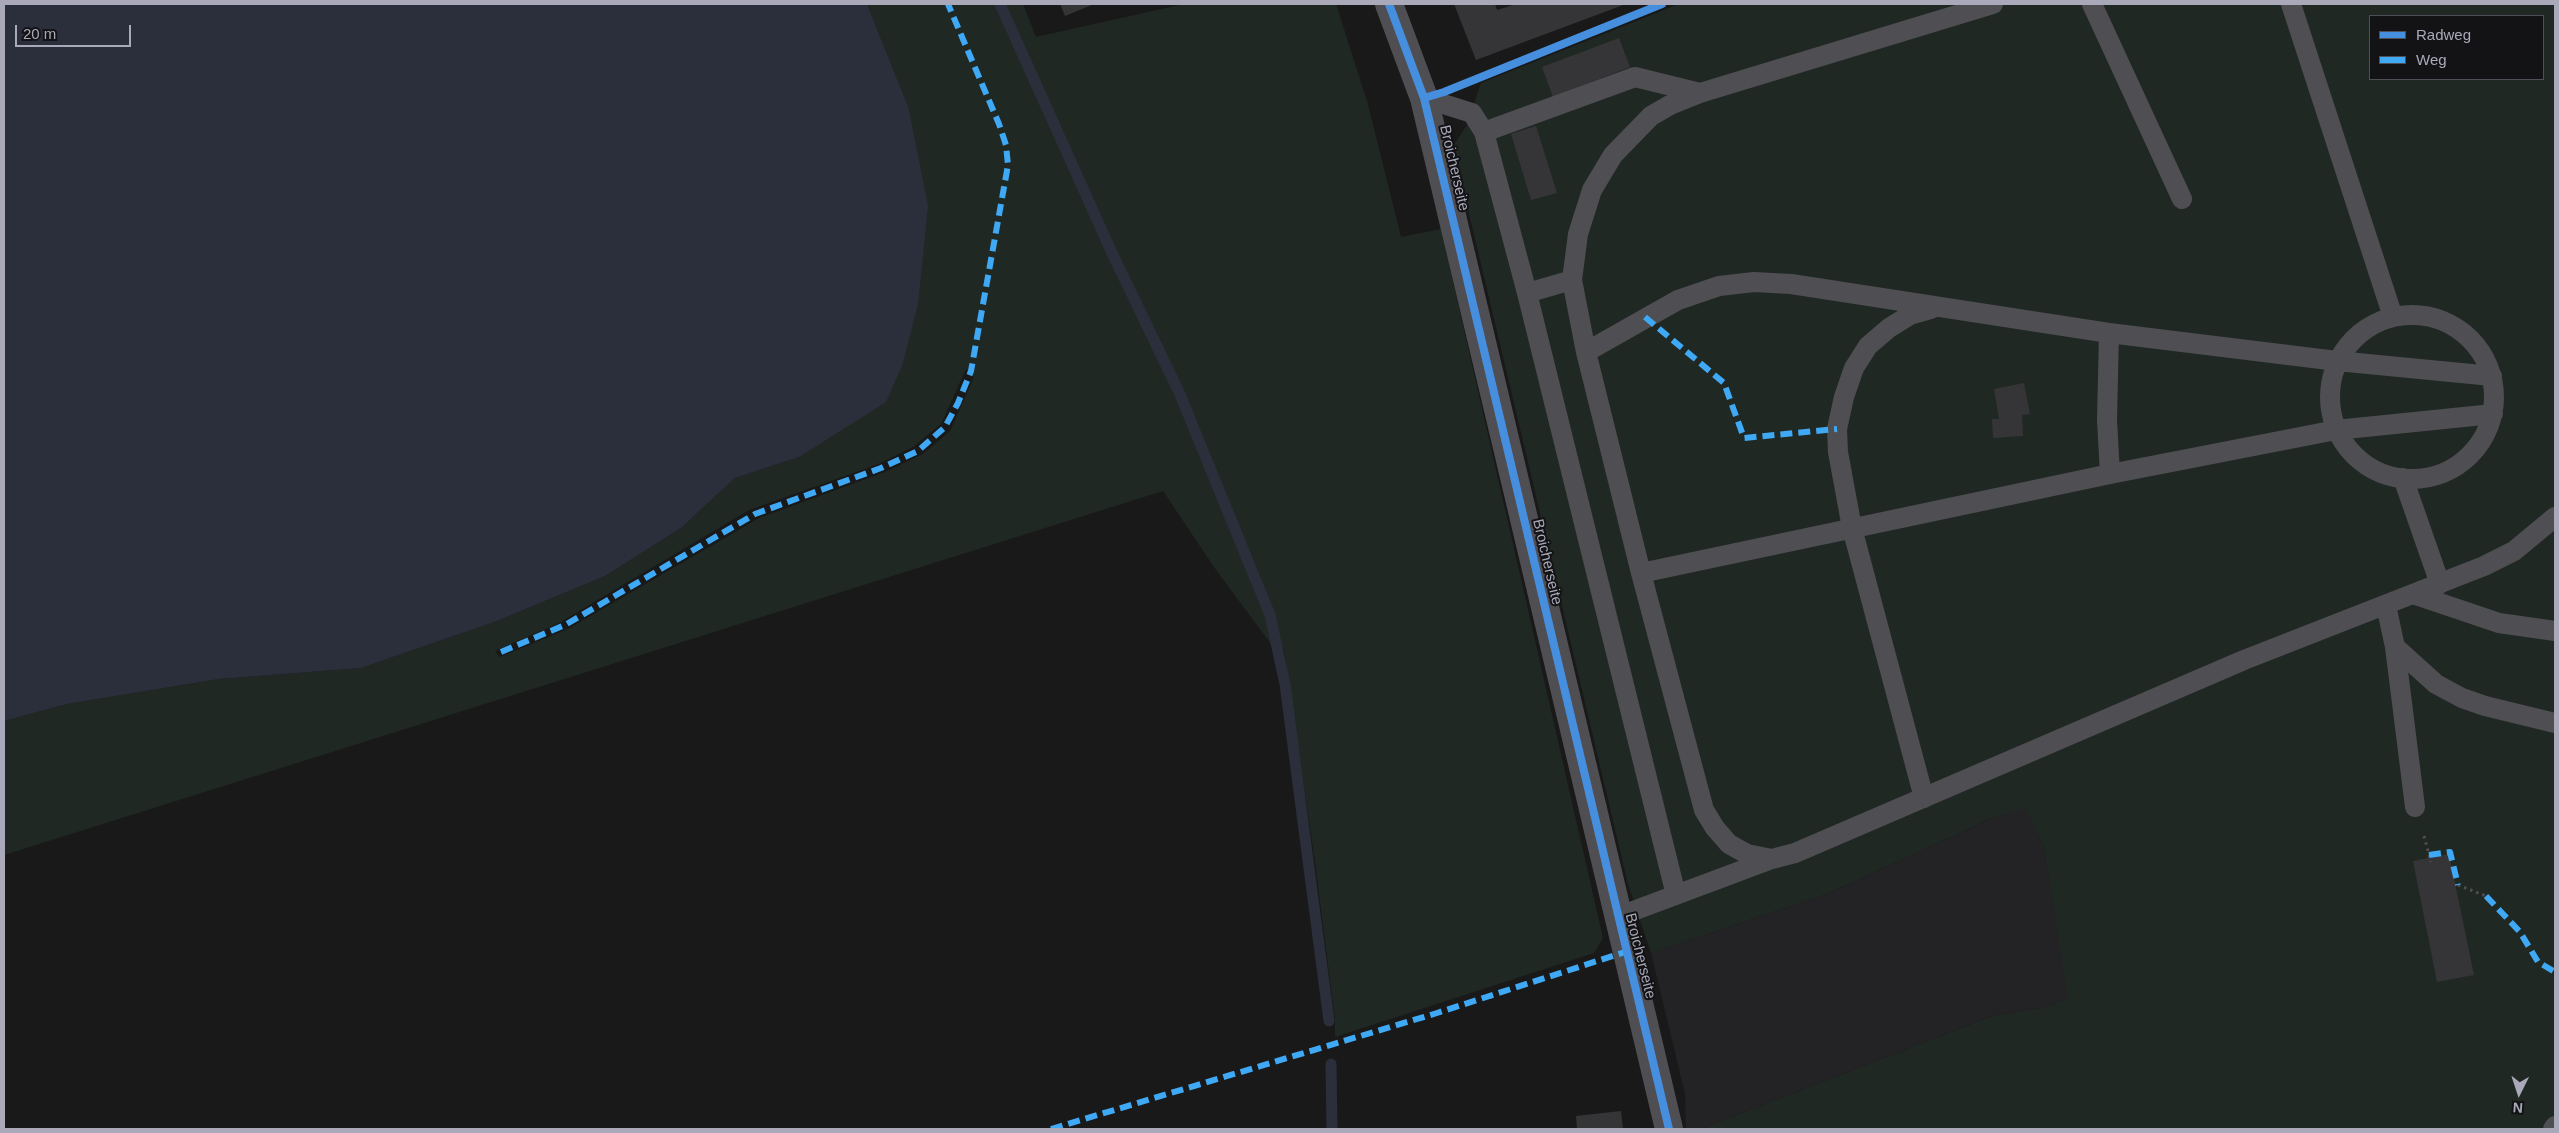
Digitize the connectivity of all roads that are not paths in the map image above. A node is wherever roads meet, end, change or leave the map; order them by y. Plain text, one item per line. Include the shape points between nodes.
1 (1389, 4) edge
2 (1993, 4) edge
3 (2092, 4) edge
4 (2291, 4) edge
5 (1700, 93) junction
6 (1424, 98) junction
7 (1484, 132) junction
8 (2182, 199) dead end
9 (1572, 280) junction
10 (1526, 293) junction
11 (1935, 308) junction
12 (2393, 317) junction
13 (2109, 333) junction
14 (1586, 352) junction
15 (2337, 362) junction
16 (2492, 376) junction
17 (2493, 414) junction
18 (2336, 430) junction
19 (2110, 474) junction
20 (2403, 478) junction
21 (2555, 517) edge
22 (1852, 528) junction
23 (1641, 573) junction
24 (2440, 584) junction
25 (2413, 594) junction
26 (2386, 605) junction
27 (2555, 631) edge
28 (2395, 647) junction
29 (2555, 723) edge
30 (1924, 798) junction
31 (2415, 808) dead end
32 (1772, 859) junction
33 (1676, 895) junction
34 (1617, 917) junction
35 (1668, 1129) edge

1 - 6 street, Broicherseite
2 - 5 lane
3 - 8 lane
4 - 12 lane
5 - 7 lane via 1635,77
5 - 9 lane via 1652,116 1632,134 1602,172 1580,226
6 - 7 lane via 1472,112
6 - 34 street, Broicherseite
7 - 10 lane
9 - 10 lane
9 - 14 lane
10 - 33 lane
11 - 13 lane
11 - 14 lane via 1791,284 1754,282 1719,286 1678,300
11 - 22 lane via 1910,315 1889,328 1868,346 1854,368 1837,429
12 - 15 lane via 2366,329 2348,343
12 - 16 lane via 2415,315 2441,320 2463,333 2481,352
13 - 15 lane
13 - 19 lane via 2107,420
14 - 23 lane
15 - 16 lane
15 - 18 lane via 2330,386
16 - 17 lane
17 - 18 lane
17 - 20 lane via 2470,456 2450,470 2427,478
18 - 19 lane
18 - 20 lane via 2354,455 2376,471
19 - 22 lane
20 - 24 lane
21 - 24 lane via 2514,551
22 - 23 lane
22 - 30 lane
23 - 32 lane via 1704,810 1730,844 1747,854
24 - 25 lane
25 - 26 lane
25 - 27 lane via 2499,623
26 - 28 lane
26 - 30 lane via 2244,660
28 - 29 lane via 2436,684 2462,698
28 - 31 lane
30 - 32 lane via 1795,853
32 - 33 lane
33 - 34 lane
34 - 35 street, Broicherseite

